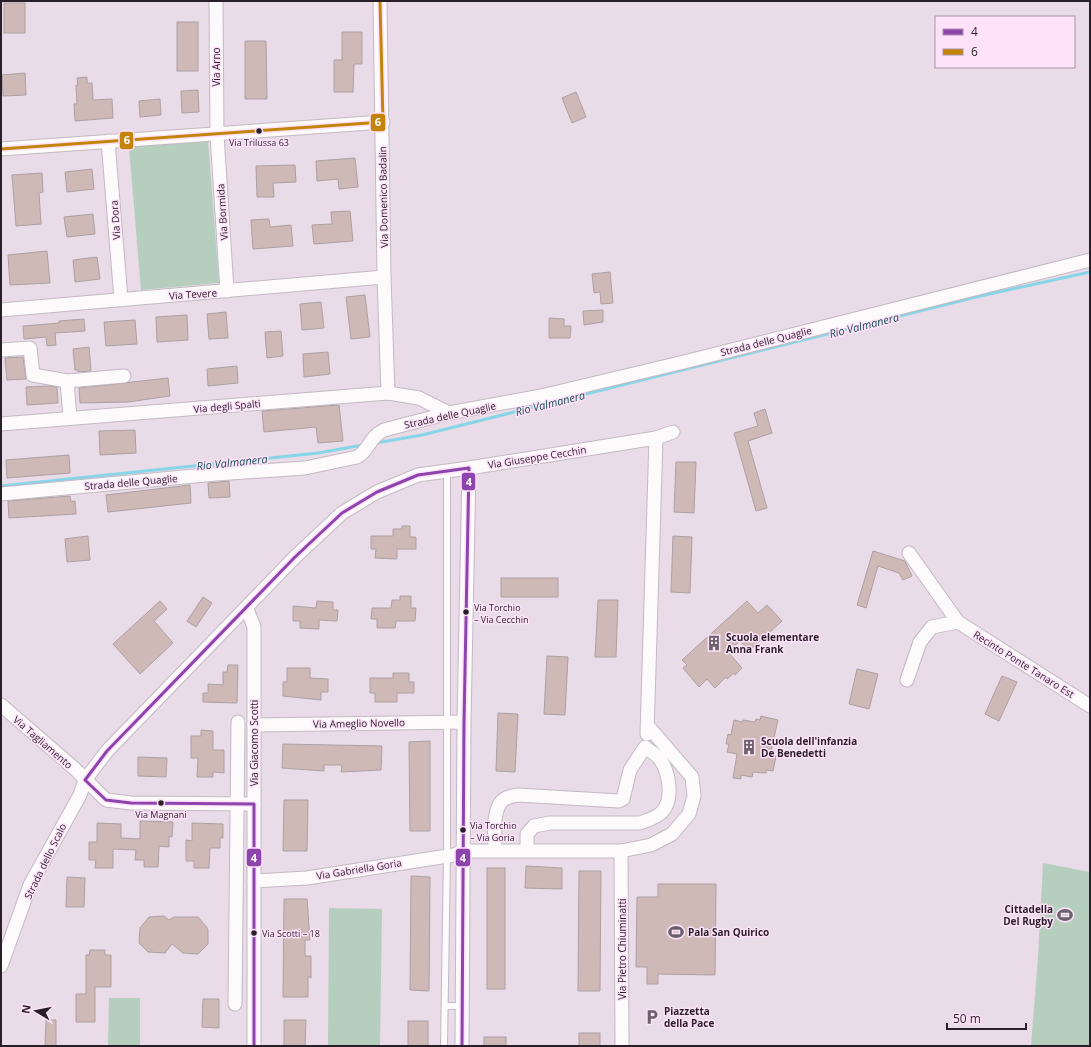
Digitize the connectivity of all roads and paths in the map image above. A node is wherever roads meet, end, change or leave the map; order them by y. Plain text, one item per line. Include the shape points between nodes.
1 (216, 1) edge
2 (380, 1) edge
3 (382, 122) junction
4 (217, 133) junction
5 (108, 142) junction
6 (1, 149) edge
7 (1090, 260) edge
8 (384, 277) junction
9 (227, 291) junction
10 (121, 299) junction
11 (1, 310) edge
12 (1, 350) edge
13 (124, 376) dead end
14 (67, 381) junction
15 (388, 393) junction
16 (449, 413) junction
17 (70, 418) junction
18 (1, 424) edge
19 (673, 432) dead end
20 (656, 438) junction
21 (469, 468) junction
22 (446, 471) junction
23 (1, 494) edge
24 (909, 553) dead end
25 (246, 608) junction
26 (958, 622) junction
27 (907, 680) dead end
28 (1, 705) edge
29 (1090, 706) edge
30 (238, 722) dead end
31 (447, 722) junction
32 (464, 722) junction
33 (254, 725) junction
34 (648, 726) junction
35 (645, 747) junction
36 (84, 780) junction
37 (238, 804) junction
38 (254, 804) junction
39 (495, 850) junction
40 (528, 850) junction
41 (463, 851) junction
42 (621, 851) junction
43 (447, 856) junction
44 (254, 881) junction
45 (1, 966) edge
46 (235, 1004) dead end
47 (444, 1006) junction
48 (462, 1006) junction
49 (254, 1046) edge
50 (444, 1046) edge
51 (462, 1046) edge
52 (622, 1046) edge

1 - 4 street, Via Arno
2 - 3 street, Via Domenico Badalin
3 - 4 street
3 - 8 street, Via Domenico Badalin
4 - 5 street
4 - 9 street, Via Bormida
5 - 6 street
5 - 10 street, Via Dora
7 - 16 street, Strada delle Quaglie via 541,396
8 - 9 street, Via Tevere
8 - 15 street, Via Domenico Badalin
9 - 10 street, Via Tevere
10 - 11 street, Via Tevere
12 - 14 street via 30,348 33,375
13 - 14 street
14 - 17 street
15 - 16 street, Via degli Spalti via 419,398
15 - 17 street, Via degli Spalti
16 - 23 street, Strada delle Quaglie via 384,430 375,435 363,454 357,457 305,468
17 - 18 street, Via degli Spalti
19 - 20 street, Via Giuseppe Cecchin
20 - 21 street, Via Giuseppe Cecchin
20 - 34 street
21 - 22 street, Via Giuseppe Cecchin
21 - 32 street
22 - 25 street, Via Giuseppe Cecchin via 418,475 377,492 342,513
22 - 31 lane
24 - 26 street, Recinto Ponte Tanaro Est
25 - 33 street, Via Giacomo Scotti via 254,627
25 - 36 street, Via Giuseppe Cecchin via 107,751
26 - 27 street via 932,627 920,642
26 - 29 street, Recinto Ponte Tanaro Est
28 - 36 street, Via Tagliamento via 75,769
30 - 37 street
31 - 32 street, Via Ameglio Novello
31 - 33 street, Via Ameglio Novello
31 - 43 lane
32 - 41 street
33 - 38 street, Via Giacomo Scotti
34 - 35 street
34 - 42 street via 692,777 694,796 689,814 672,834 651,845
35 - 39 street via 630,770 623,798 619,801 518,795 508,797 501,802 496,814
35 - 40 street via 658,757 666,769 669,782 668,799 663,811 653,819 640,823 550,823 534,826 527,834
36 - 37 street, Via Tagliamento via 106,800 131,803
36 - 45 street, Strada dello Scalo via 80,794 30,885
37 - 38 street, Via Tagliamento
37 - 46 street
38 - 44 street, Via Giacomo Scotti
39 - 40 street
39 - 41 street
40 - 42 street
41 - 43 street, Via Gabriella Goria
41 - 48 street
42 - 52 street, Via Pietro Chiuminatti
43 - 44 street, Via Gabriella Goria via 307,878
43 - 47 lane
44 - 49 street, Via Giacomo Scotti
47 - 48 lane
47 - 50 lane
48 - 51 street

